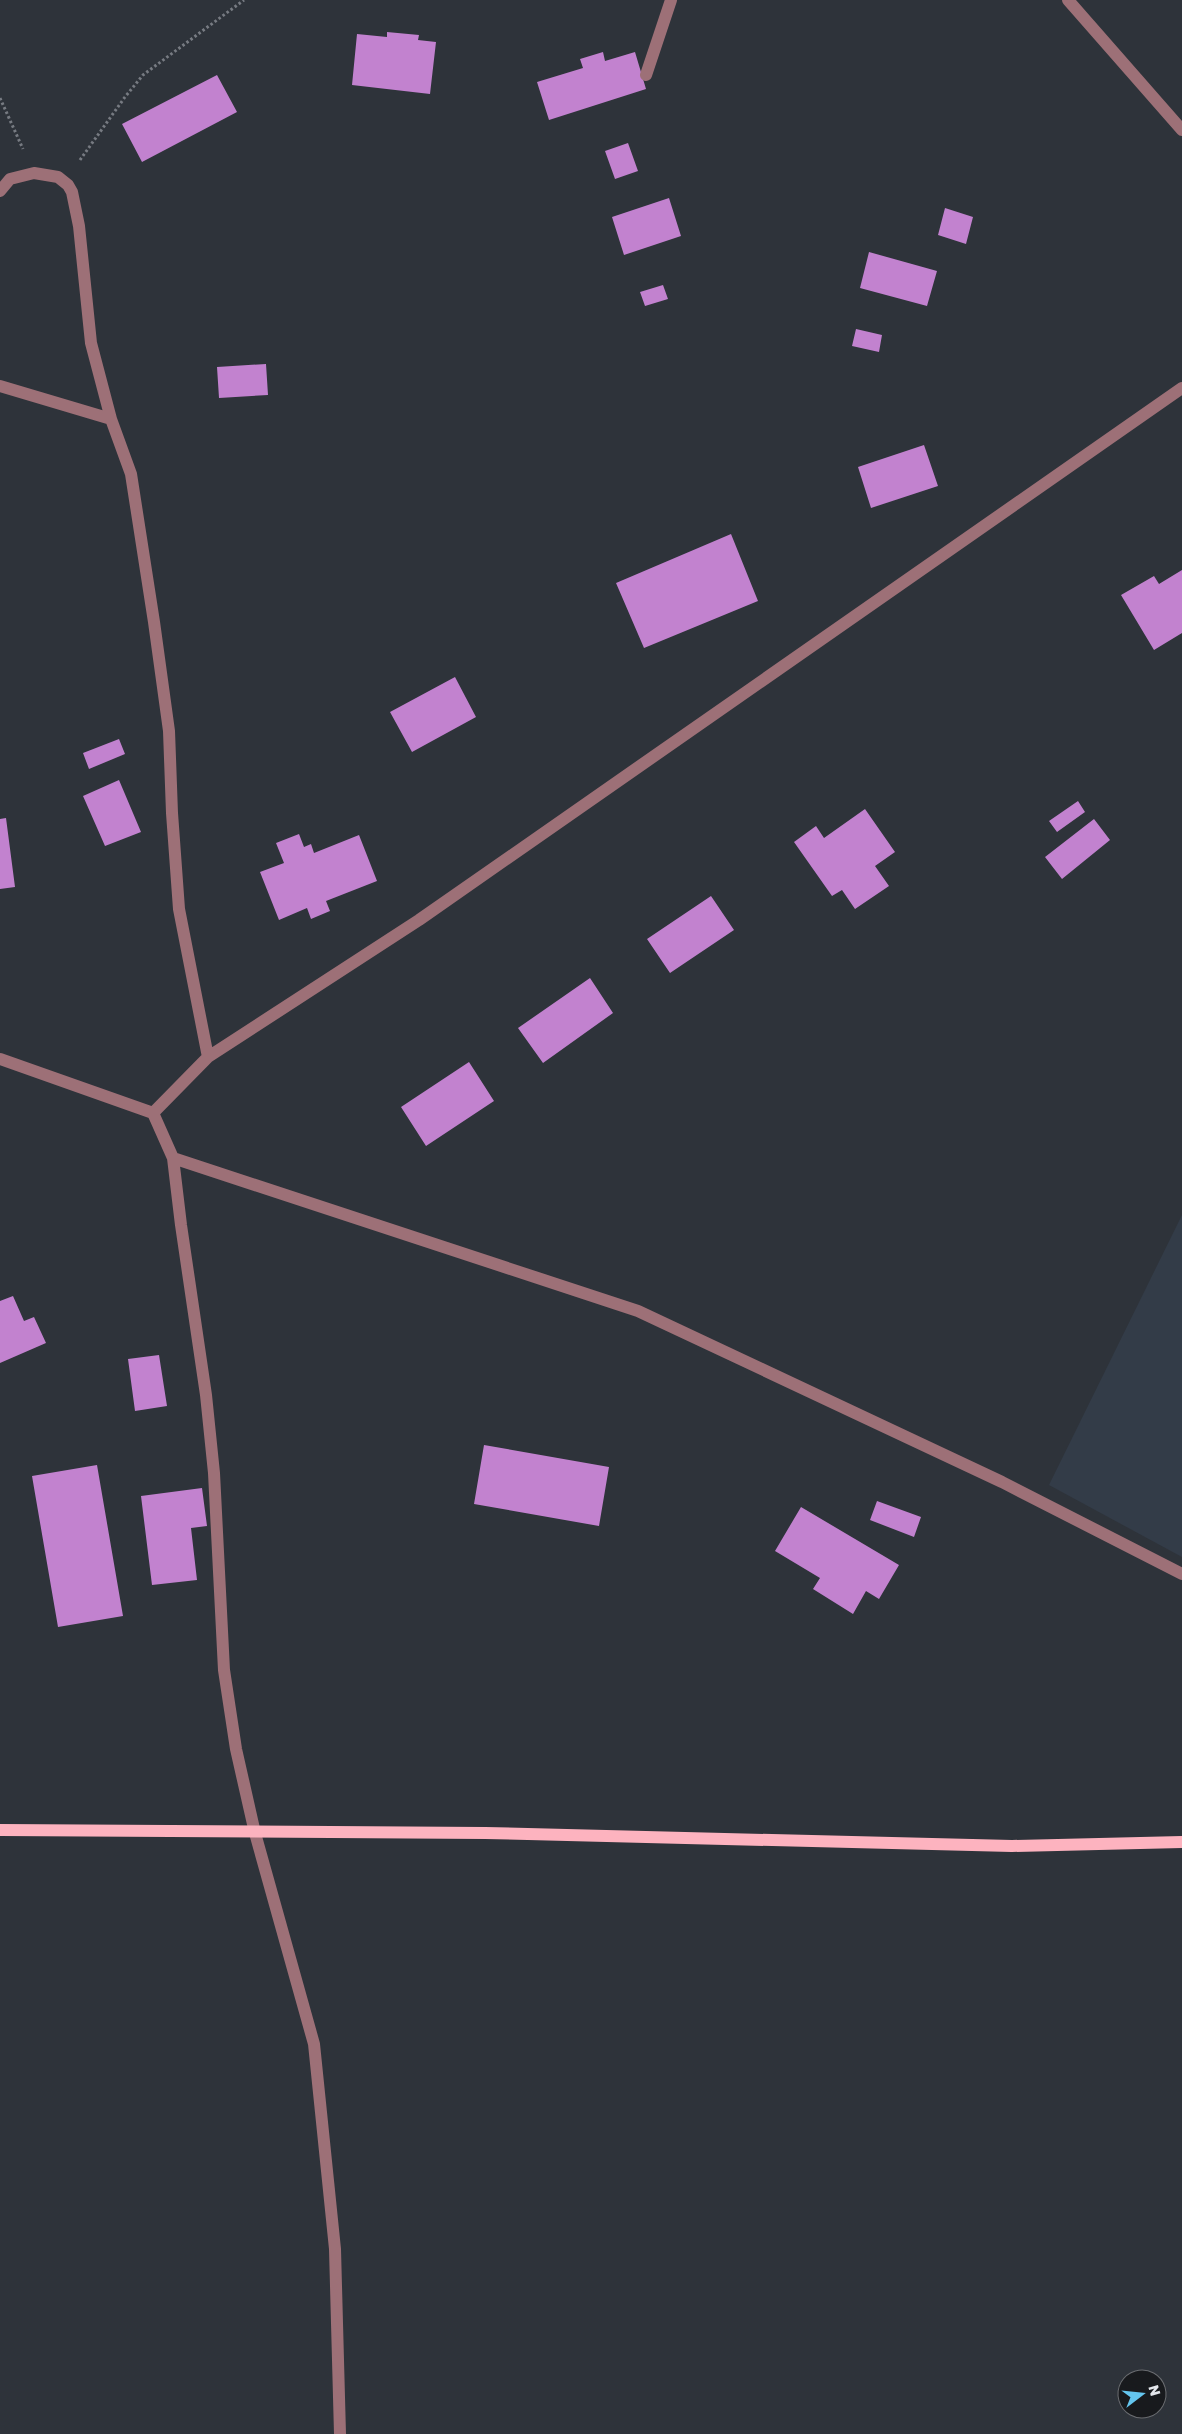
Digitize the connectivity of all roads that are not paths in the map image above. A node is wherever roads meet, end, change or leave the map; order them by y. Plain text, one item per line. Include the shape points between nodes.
1 (671, 0) edge
2 (1068, 0) edge
3 (646, 75) dead end
4 (1182, 130) edge
5 (0, 191) edge
6 (0, 386) edge
7 (1182, 388) edge
8 (111, 419) junction
9 (208, 1057) junction
10 (0, 1059) edge
11 (153, 1113) junction
12 (174, 1158) junction
13 (1182, 1574) edge
14 (0, 1830) edge
15 (255, 1833) junction
16 (1182, 1842) edge
17 (340, 2434) edge

1 - 3 street
2 - 4 street
5 - 8 street via 10,179 34,173 50,174 64,181 72,192 79,226 91,343
6 - 8 street
7 - 9 street via 419,920
8 - 9 street via 131,474 154,622 169,731 179,909
9 - 11 street
10 - 11 street
11 - 12 street
12 - 13 street via 638,1311 1002,1482
12 - 15 street via 214,1473 224,1670 236,1749
14 - 15 main road
15 - 16 main road via 485,1833 1012,1846
15 - 17 street via 314,2044 335,2249

